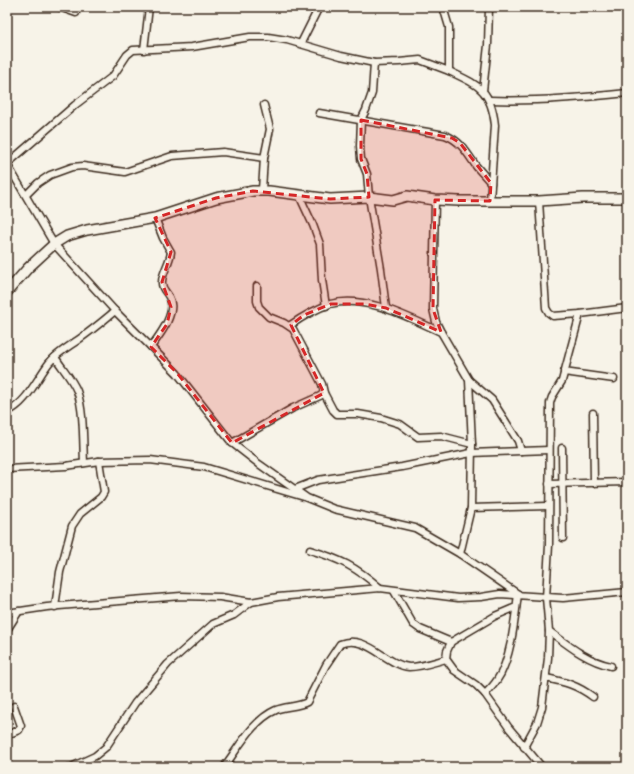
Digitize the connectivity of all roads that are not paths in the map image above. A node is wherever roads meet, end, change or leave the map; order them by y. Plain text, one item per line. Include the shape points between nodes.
1 (59, 7) edge
2 (149, 7) edge
3 (319, 7) edge
4 (443, 7) edge
5 (490, 7) edge
6 (76, 13) dead end
7 (301, 43) junction
8 (144, 50) junction
9 (374, 63) junction
10 (449, 71) junction
11 (483, 90) junction
12 (627, 93) edge
13 (488, 100) junction
14 (264, 105) dead end
15 (319, 113) dead end
16 (361, 120) junction
17 (264, 158) junction
18 (7, 164) edge
19 (491, 183) junction
20 (262, 190) junction
21 (26, 195) junction
22 (299, 195) junction
23 (369, 197) junction
24 (627, 198) edge
25 (435, 200) junction
26 (490, 201) junction
27 (539, 201) junction
28 (155, 218) junction
29 (54, 244) junction
30 (257, 286) dead end
31 (7, 292) edge
32 (326, 306) junction
33 (386, 308) junction
34 (627, 308) edge
35 (115, 311) junction
36 (580, 314) junction
37 (289, 326) junction
38 (442, 332) junction
39 (151, 347) junction
40 (55, 357) junction
41 (564, 372) junction
42 (614, 379) dead end
43 (470, 380) junction
44 (324, 393) junction
45 (7, 412) edge
46 (593, 413) dead end
47 (232, 443) junction
48 (472, 444) junction
49 (562, 448) dead end
50 (549, 450) junction
51 (521, 451) junction
52 (471, 453) junction
53 (99, 461) junction
54 (84, 463) junction
55 (7, 469) edge
56 (627, 482) edge
57 (594, 483) junction
58 (549, 484) junction
59 (562, 484) junction
60 (295, 488) junction
61 (307, 498) junction
62 (548, 506) junction
63 (471, 508) junction
64 (563, 538) dead end
65 (310, 550) dead end
66 (460, 554) junction
67 (380, 588) junction
68 (394, 590) junction
69 (627, 592) edge
70 (518, 594) junction
71 (546, 598) junction
72 (251, 602) junction
73 (55, 607) junction
74 (516, 607) junction
75 (19, 611) junction
76 (7, 613) edge
77 (7, 630) edge
78 (550, 631) junction
79 (451, 642) junction
80 (446, 659) junction
81 (611, 666) dead end
82 (546, 678) junction
83 (485, 694) junction
84 (593, 697) dead end
85 (14, 706) dead end
86 (7, 735) edge
87 (524, 747) junction
88 (541, 766) edge
89 (71, 767) edge
90 (224, 767) edge

1 - 6 street
2 - 8 street
3 - 7 street
4 - 10 street via 450,27
5 - 11 street
7 - 8 street via 268,37 250,37 192,47
7 - 9 street
8 - 18 street via 130,52 113,76
9 - 10 street via 420,60
9 - 16 street via 372,93
10 - 11 street
11 - 13 street
12 - 13 street via 576,98
13 - 19 street via 495,124
14 - 17 street via 270,129
15 - 16 street
16 - 19 street via 452,138 460,144
16 - 23 street via 361,159 367,174
17 - 20 street
17 - 21 street via 223,152 172,156 125,172 83,166 72,167 50,175
18 - 21 street
19 - 26 street
20 - 22 street
20 - 28 street via 216,198
21 - 29 street
22 - 23 street via 330,199
22 - 32 street via 320,244
23 - 25 street via 393,200 407,196
23 - 33 street
24 - 27 street
25 - 26 street
25 - 38 street via 433,309
26 - 27 street
27 - 36 street via 547,311 553,316
28 - 29 street via 76,233
28 - 39 street via 171,252 162,282 162,288 170,297 171,307 167,324
29 - 31 street
29 - 35 street
30 - 37 street via 257,301 264,313
32 - 33 street via 342,302
32 - 37 street via 304,315
33 - 38 street
34 - 36 street
35 - 39 street
35 - 40 street
36 - 41 street
37 - 44 street via 322,384
38 - 43 street
39 - 47 street via 177,373
40 - 45 street via 23,401
40 - 54 street via 79,397
41 - 42 street
41 - 50 street via 561,384 550,403
43 - 48 street
43 - 51 street via 492,400 518,441
44 - 47 street
44 - 48 street via 337,414 381,418 400,424 418,438 441,436
46 - 57 street
47 - 60 street
48 - 52 street
49 - 59 street
50 - 51 street
50 - 58 street
51 - 52 street
52 - 60 street via 318,480
52 - 63 street
53 - 54 street
53 - 61 street via 150,460 198,466
53 - 73 street via 104,492 80,514 72,526 60,572
54 - 55 street
56 - 57 street
57 - 59 street
58 - 59 street
58 - 62 street
59 - 64 street
60 - 61 street
61 - 66 street via 334,509 415,528
62 - 63 street
62 - 71 street
63 - 66 street
65 - 67 street via 350,565
66 - 70 street
67 - 68 street
67 - 72 street via 278,597
68 - 70 street via 458,598
68 - 79 street via 413,624
69 - 71 street
70 - 71 street
70 - 74 street
71 - 78 street
72 - 73 street via 220,597 181,596
72 - 89 street via 234,615 213,624 168,664 135,703 106,747 95,756
73 - 75 street
74 - 79 street via 495,616
74 - 83 street via 512,638 505,663 498,680
75 - 76 street
75 - 77 street
78 - 81 street via 585,657
78 - 82 street
79 - 80 street
80 - 83 street via 454,670
80 - 90 street via 409,667 362,644 340,644 307,702 277,710 266,716 254,726
82 - 84 street via 571,684
82 - 87 street via 540,713
83 - 87 street
85 - 86 street via 21,728
87 - 88 street

